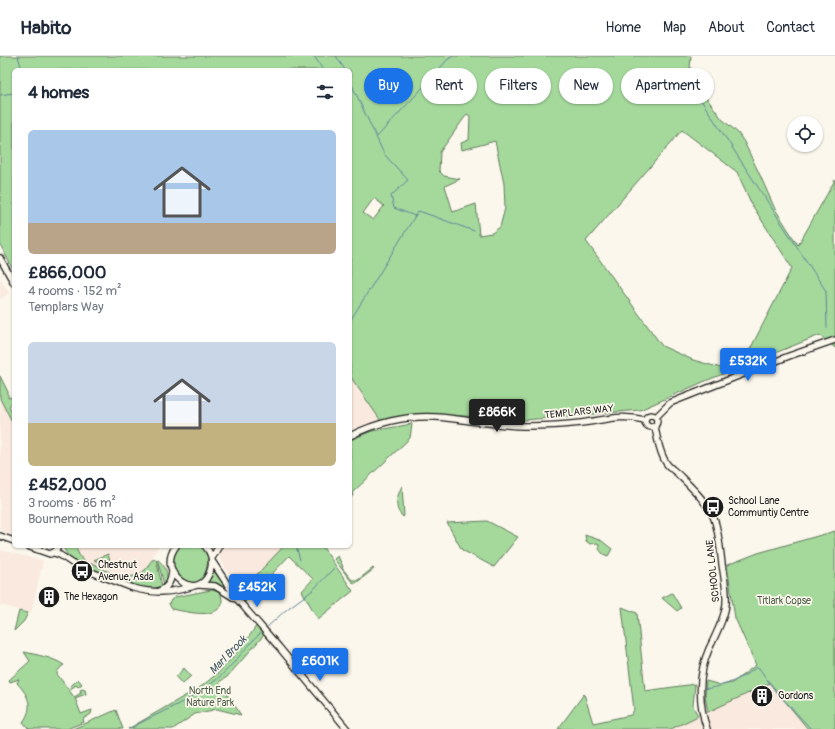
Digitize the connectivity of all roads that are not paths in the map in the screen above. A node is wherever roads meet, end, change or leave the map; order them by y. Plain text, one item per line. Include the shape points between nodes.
1 (0, 258) edge
2 (12, 279) edge
3 (835, 340) edge
4 (656, 417) junction
5 (645, 420) junction
6 (654, 427) junction
7 (352, 435) edge
8 (0, 536) edge
9 (12, 540) edge
10 (57, 548) edge
11 (60, 548) edge
12 (175, 548) edge
13 (206, 548) edge
14 (218, 548) edge
15 (43, 549) edge
16 (54, 552) junction
17 (212, 559) junction
18 (70, 562) junction
19 (172, 572) junction
20 (196, 586) junction
21 (157, 592) junction
22 (237, 599) junction
23 (347, 729) edge
24 (707, 729) edge

1 - 2 street
3 - 4 street, TEMPLARS WAY via 670,403
4 - 5 street, TEMPLARS WAY via 649,415
4 - 6 street via 658,422
5 - 6 street, TEMPLARS WAY via 648,427
5 - 7 street, TEMPLARS WAY via 617,417 580,423 526,426 424,417 367,428
6 - 24 street, SCHOOL LANE via 667,464 705,503 717,532 726,604 701,674 701,702
8 - 9 street
10 - 16 street
11 - 18 street
12 - 19 street via 171,556
13 - 17 street
14 - 17 street
15 - 16 street via 48,554
16 - 18 street
17 - 20 street via 207,577
17 - 22 street
18 - 21 street via 133,588
19 - 20 street via 183,583
19 - 21 street via 167,586
20 - 21 street
20 - 22 street via 215,586
22 - 23 street

